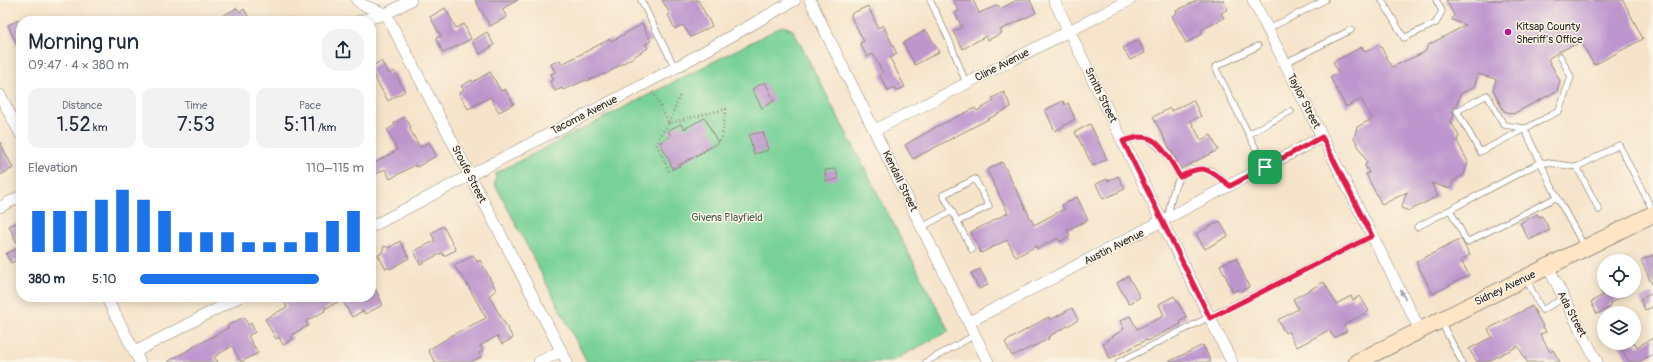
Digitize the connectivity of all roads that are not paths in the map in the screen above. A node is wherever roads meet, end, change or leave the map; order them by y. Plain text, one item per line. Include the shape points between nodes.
1 (357, 0) edge
2 (411, 0) edge
3 (641, 0) edge
4 (795, 0) edge
5 (810, 0) edge
6 (930, 0) edge
7 (1054, 0) edge
8 (1130, 0) edge
9 (1253, 0) edge
10 (1324, 0) edge
11 (1382, 0) edge
12 (1436, 0) edge
13 (386, 14) junction
14 (376, 17) edge
15 (1268, 29) junction
16 (1351, 30) dead end
17 (1070, 31) junction
18 (1258, 46) dead end
19 (1560, 56) dead end
20 (1285, 63) junction
21 (675, 68) junction
22 (966, 83) junction
23 (0, 95) edge
24 (1291, 111) dead end
25 (16, 125) edge
26 (1524, 128) junction
27 (875, 130) junction
28 (1248, 134) junction
29 (1322, 137) junction
30 (1123, 141) junction
31 (1541, 162) junction
32 (1577, 166) junction
33 (1265, 167) junction
34 (470, 175) junction
35 (1180, 177) junction
36 (1230, 186) junction
37 (1558, 197) junction
38 (16, 199) edge
39 (0, 207) edge
40 (1450, 210) junction
41 (1599, 210) dead end
42 (952, 211) junction
43 (1653, 211) edge
44 (1653, 214) edge
45 (1165, 220) junction
46 (957, 222) junction
47 (376, 224) edge
48 (922, 227) junction
49 (1417, 227) dead end
50 (1372, 236) junction
51 (1585, 248) junction
52 (972, 250) dead end
53 (1548, 267) junction
54 (1526, 278) junction
55 (1564, 298) junction
56 (109, 302) edge
57 (230, 302) edge
58 (1210, 318) junction
59 (1440, 320) junction
60 (969, 322) junction
61 (1420, 330) junction
62 (975, 335) junction
63 (561, 351) junction
64 (137, 357) edge
65 (539, 362) edge
66 (567, 362) edge
67 (926, 362) edge
68 (988, 362) edge
69 (1119, 362) edge
70 (1232, 362) edge
71 (1357, 362) edge
72 (1462, 362) edge
73 (1597, 362) edge

1 - 13 street
2 - 13 street
3 - 21 lane
4 - 21 street, Tacoma Avenue
5 - 27 street, Kendall Street
6 - 22 lane
7 - 17 street, Smith Street
8 - 17 street, Cline Avenue
9 - 15 street, Taylor Street
10 - 15 lane
11 - 12 lane via 1404,38 1436,23 1442,11
13 - 14 street
13 - 34 street, Sroufe Street
15 - 20 street, Taylor Street
16 - 20 lane
17 - 22 street, Cline Avenue
17 - 30 street, Smith Street
18 - 28 lane via 1215,68
19 - 26 lane via 1571,77 1559,111
20 - 29 street, Taylor Street
21 - 34 street, Tacoma Avenue
22 - 27 street, Cline Avenue
23 - 25 street
24 - 28 lane
26 - 26 lane via 1504,125 1487,95 1457,111 1480,152
26 - 31 lane
27 - 48 street, Kendall Street
28 - 33 lane
29 - 33 street, Austin Avenue
29 - 50 street, Taylor Street
30 - 35 lane via 1138,137 1149,138 1169,157
30 - 45 street, Smith Street
31 - 32 lane
31 - 37 lane
31 - 40 lane
32 - 41 lane
32 - 43 lane via 1619,145
33 - 36 street, Austin Avenue
34 - 47 street, Tacoma Avenue
34 - 63 street, Sroufe Street
35 - 36 lane via 1192,170 1204,168
35 - 45 lane via 1171,194
36 - 45 street, Austin Avenue
37 - 40 lane via 1467,242
37 - 51 lane
38 - 39 street
40 - 49 lane
42 - 46 lane
42 - 46 lane via 943,195 975,179 989,206
42 - 48 lane
44 - 51 main road, Sidney Avenue
45 - 58 street, Smith Street
45 - 60 street, Austin Avenue
46 - 52 lane
48 - 60 street, Kendall Street
50 - 58 lane
61 -> 50 street, Taylor Street
51 - 53 main road, Sidney Avenue
53 - 54 main road, Sidney Avenue
53 - 55 street, Ada Street
54 - 55 lane via 1542,310
54 - 59 main road, Sidney Avenue
55 - 73 street, Ada Street
56 - 64 street
57 - 64 street
58 - 69 lane
58 - 70 street, Smith Street
59 - 61 main road, Sidney Avenue
59 - 72 lane
60 - 62 street, Kendall Street
61 - 71 main road, Sidney Avenue
62 - 67 lane
62 - 68 street, Kendall Street
63 - 65 street
63 - 66 street, Sroufe Street

